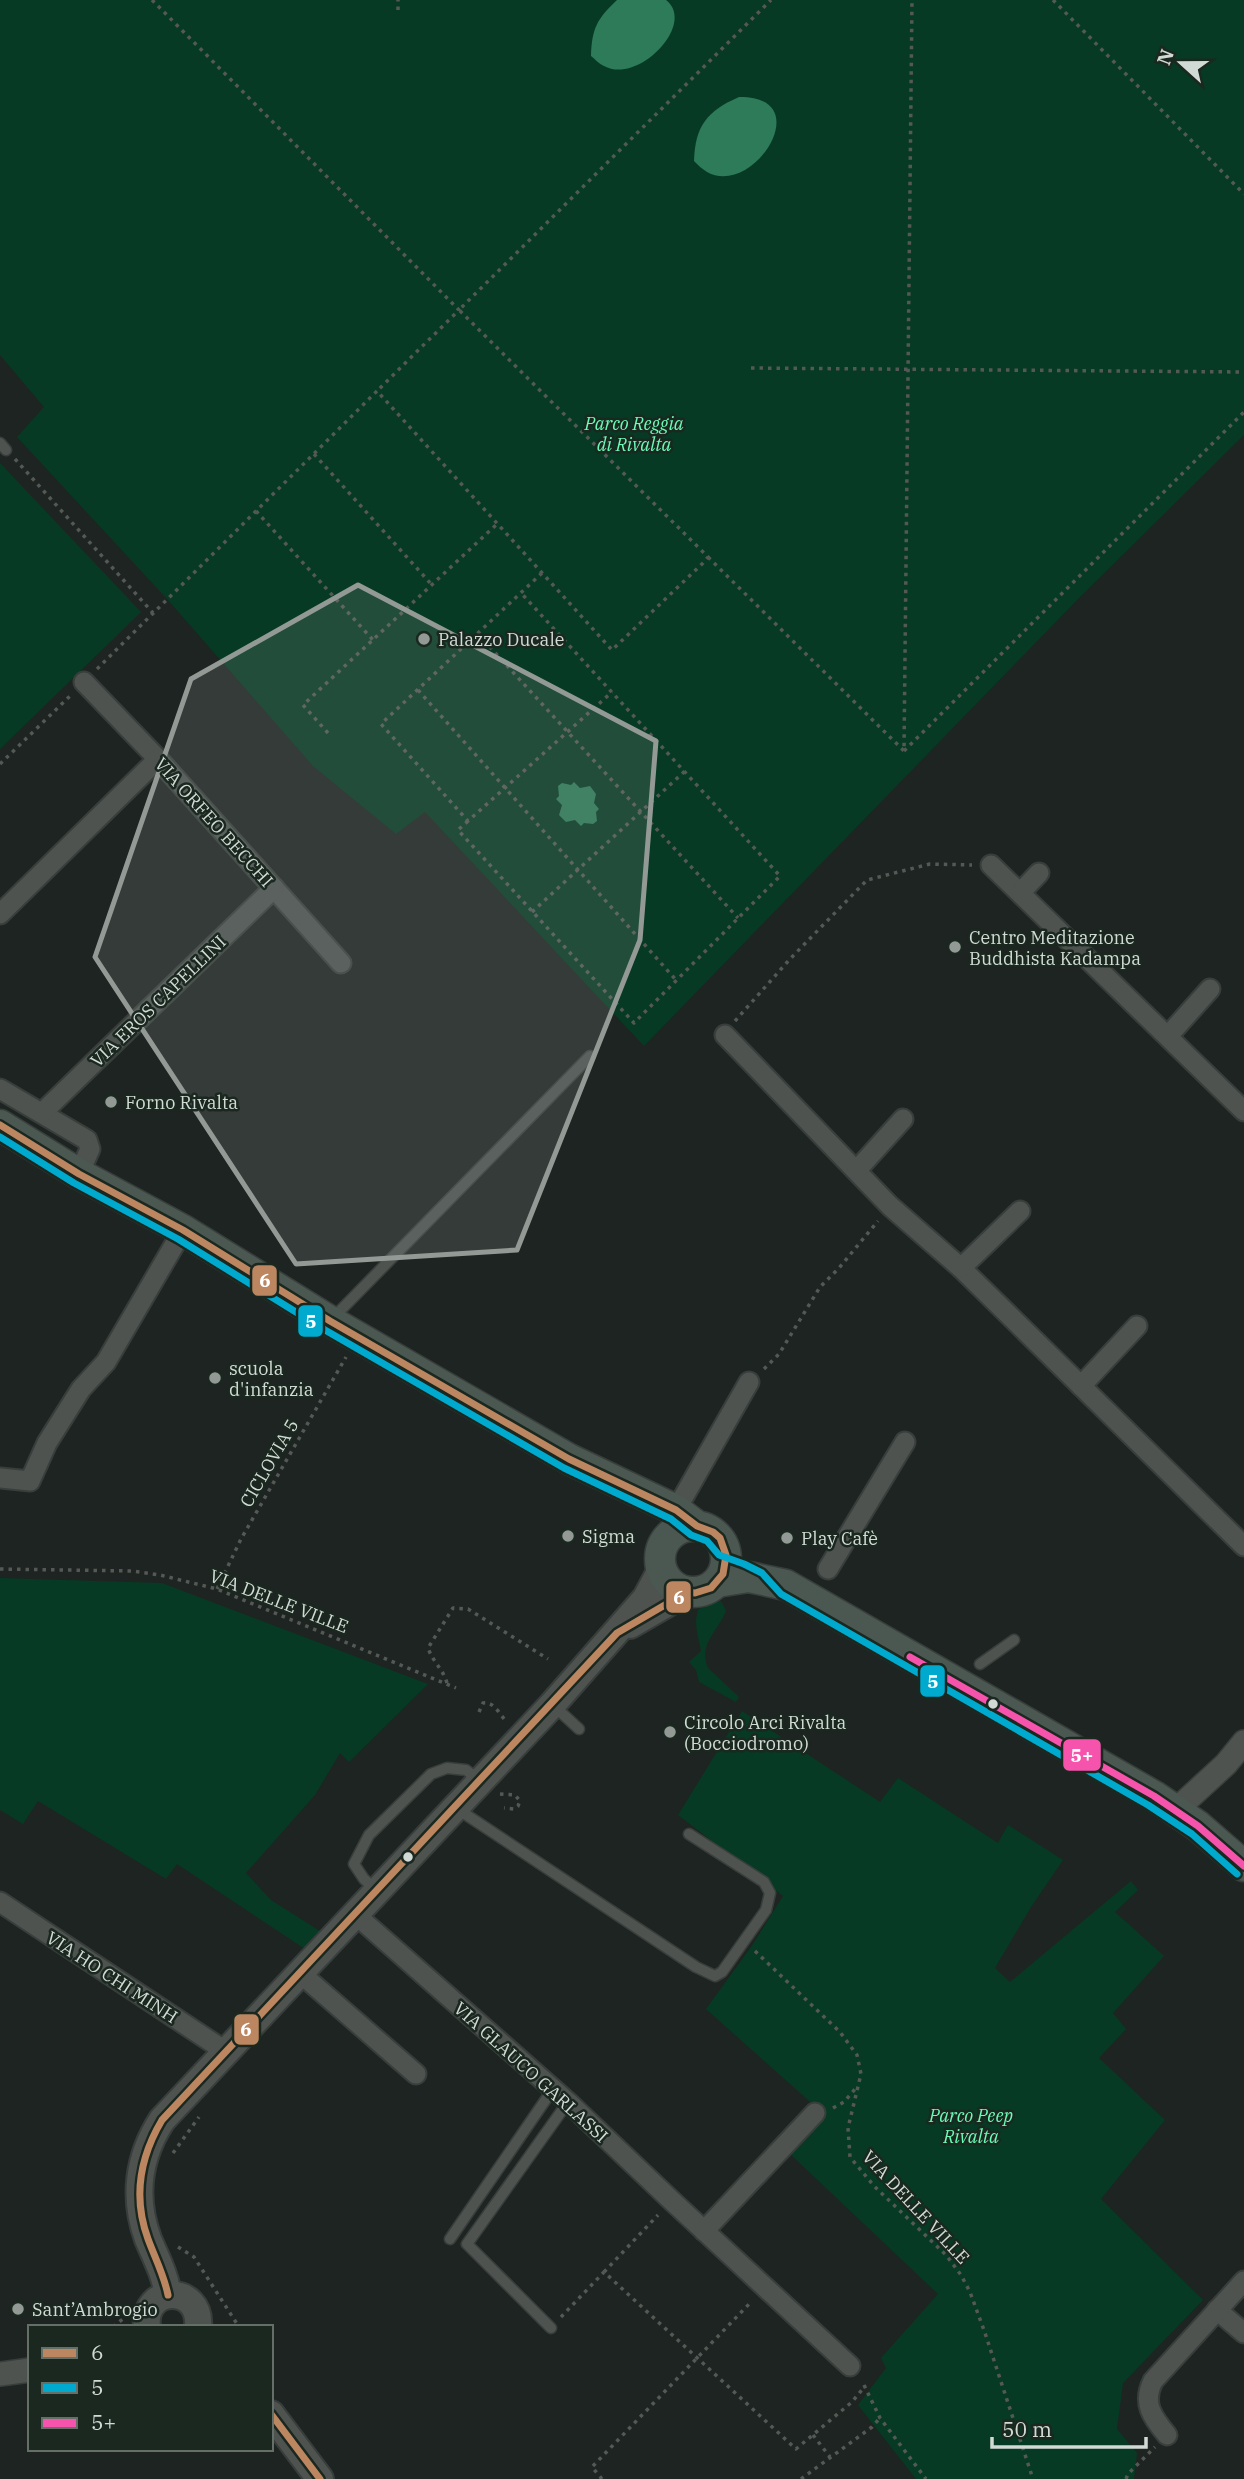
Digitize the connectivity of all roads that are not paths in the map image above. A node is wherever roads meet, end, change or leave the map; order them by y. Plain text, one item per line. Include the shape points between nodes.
1 (84, 682) road end
2 (158, 759) junction
3 (992, 865) road end
4 (1039, 873) dead end
5 (274, 888) junction
6 (1021, 892) junction
7 (0, 914) edge
8 (341, 963) dead end
9 (1210, 989) dead end
10 (725, 1035) road end
11 (1168, 1036) junction
12 (590, 1055) dead end
13 (0, 1089) edge
14 (1244, 1111) edge
15 (42, 1113) junction
16 (903, 1119) dead end
17 (0, 1125) edge
18 (857, 1170) junction
19 (79, 1174) junction
20 (1020, 1211) dead end
21 (183, 1230) junction
22 (961, 1268) junction
23 (330, 1321) junction
24 (1138, 1326) dead end
25 (749, 1382) road end
26 (1081, 1386) junction
27 (905, 1442) dead end
28 (0, 1478) edge
29 (624, 1487) junction
30 (687, 1518) junction
31 (724, 1546) junction
32 (1244, 1546) edge
33 (662, 1556) junction
34 (828, 1569) dead end
35 (718, 1583) junction
36 (786, 1585) junction
37 (687, 1592) junction
38 (617, 1633) junction
39 (1014, 1640) dead end
40 (980, 1664) dead end
41 (552, 1705) junction
42 (579, 1728) dead end
43 (1244, 1742) edge
44 (488, 1788) junction
45 (456, 1808) junction
46 (1176, 1810) junction
47 (689, 1834) dead end
48 (1244, 1866) edge
49 (377, 1892) junction
50 (0, 1902) edge
51 (356, 1915) junction
52 (300, 1973) junction
53 (225, 2052) junction
54 (416, 2074) dead end
55 (553, 2089) junction
56 (568, 2102) junction
57 (815, 2113) road end
58 (704, 2231) junction
59 (450, 2239) dead end
60 (1244, 2281) edge
61 (168, 2295) junction
62 (1217, 2310) junction
63 (137, 2321) edge
64 (198, 2325) edge
65 (551, 2328) road end
66 (1244, 2333) edge
67 (850, 2366) road end
68 (28, 2370) edge
69 (0, 2374) edge
70 (273, 2417) edge
71 (1167, 2435) road end
72 (320, 2479) edge

1 - 2 street, VIA ORFEO BECCHI
2 - 5 street, VIA ORFEO BECCHI
2 - 7 street
3 - 6 street
4 - 6 street
5 - 8 street, VIA ORFEO BECCHI
5 - 15 street, VIA EROS CAPELLINI
6 - 11 street
9 - 11 street
10 - 18 street
11 - 14 street
12 - 23 lane
13 - 15 street
15 - 19 street via 88,1140 90,1149
16 - 18 street
17 - 19 main road
18 - 22 street via 890,1206
19 - 21 main road
20 - 22 street
21 - 23 main road
21 - 28 street via 106,1362 81,1389 47,1443 30,1481
22 - 26 street
23 - 29 main road
24 - 26 street
25 - 30 street
26 - 32 street
27 - 34 street
29 - 30 main road
29 - 33 main road via 649,1516
30 - 31 main road via 713,1532
30 - 33 main road
31 - 35 main road via 726,1565
31 - 36 main road via 769,1566
33 - 37 main road via 667,1580
33 - 38 main road via 646,1598
35 - 36 main road via 749,1577
35 - 37 main road via 703,1591
36 - 46 main road
37 - 38 main road
38 - 41 main road
39 - 40 lane
41 - 42 lane
41 - 44 main road
43 - 46 street
44 - 45 main road
44 - 49 lane via 466,1770 447,1768 431,1774 369,1835 354,1864
45 - 47 lane via 715,1976 766,1910 770,1893 764,1882
45 - 49 main road
46 - 48 main road
49 - 51 main road
50 - 53 street, VIA HO CHI MINH
51 - 52 main road
51 - 55 street, VIA GLAUCO GARLASSI
52 - 53 main road
52 - 54 street
53 - 61 main road via 171,2109 148,2144 140,2172 138,2198
55 - 56 street, VIA GLAUCO GARLASSI
55 - 59 lane
56 - 58 street, VIA GLAUCO GARLASSI
56 - 65 lane via 467,2244
57 - 58 street
58 - 67 street, VIA GLAUCO GARLASSI
60 - 62 street
61 - 63 main road via 153,2303
61 - 64 main road via 188,2299 199,2315
62 - 66 street
62 - 71 street via 1164,2366 1148,2390 1149,2409
68 - 69 street
70 - 72 main road

